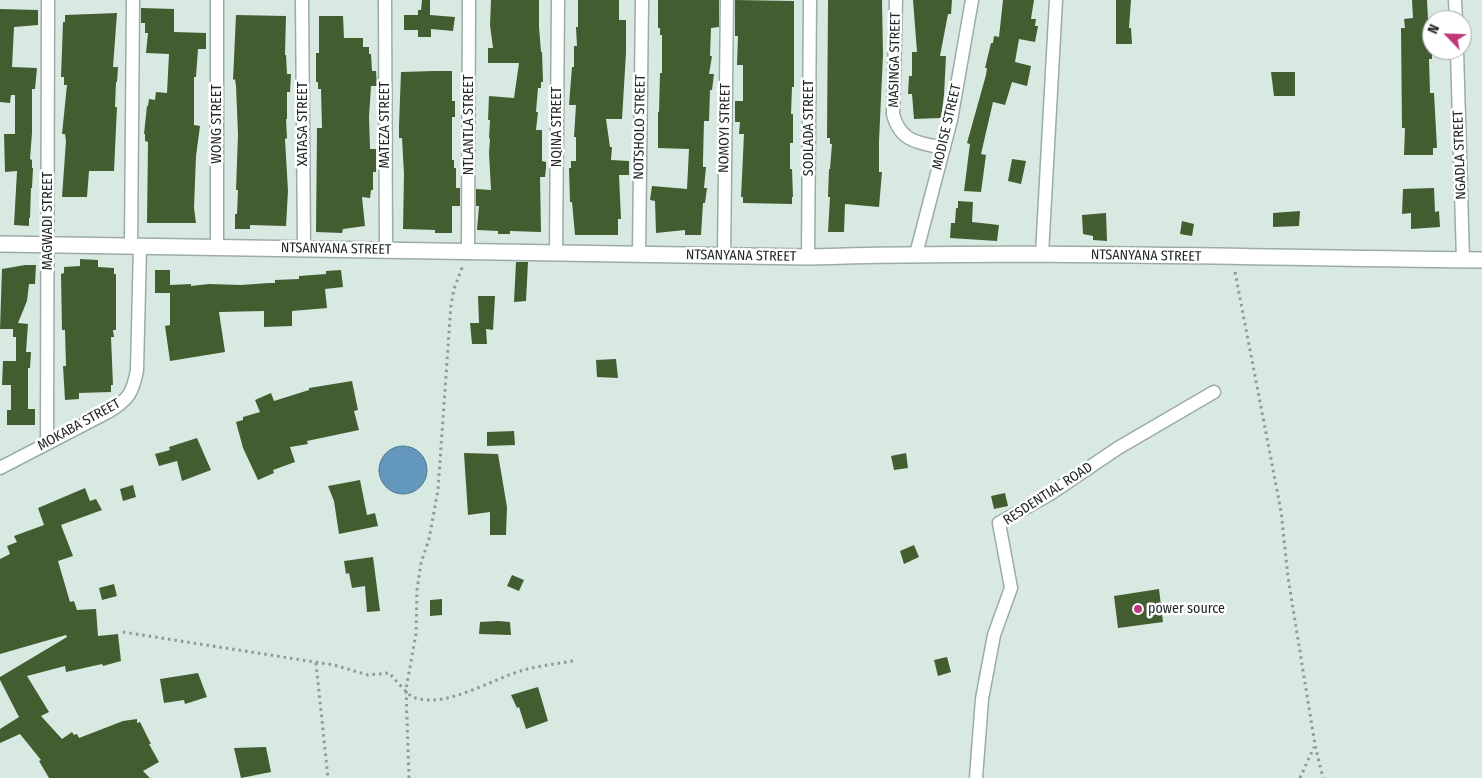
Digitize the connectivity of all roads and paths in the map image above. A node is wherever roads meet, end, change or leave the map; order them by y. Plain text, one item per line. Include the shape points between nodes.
1 (48, 0) edge
2 (133, 0) edge
3 (217, 0) edge
4 (302, 0) edge
5 (385, 0) edge
6 (469, 0) edge
7 (558, 0) edge
8 (642, 0) edge
9 (727, 0) edge
10 (810, 0) edge
11 (896, 0) edge
12 (972, 0) edge
13 (1056, 0) edge
14 (1457, 60) edge
15 (944, 148) junction
16 (0, 244) edge
17 (48, 245) junction
18 (135, 246) junction
19 (217, 247) junction
20 (304, 248) junction
21 (386, 250) junction
22 (468, 250) junction
23 (556, 253) junction
24 (638, 254) junction
25 (916, 254) junction
26 (1042, 254) junction
27 (724, 256) junction
28 (808, 257) junction
29 (1232, 258) junction
30 (1463, 260) junction
31 (1482, 260) edge
32 (1214, 392) dead end
33 (47, 443) junction
34 (0, 468) edge
35 (124, 632) dead end
36 (577, 660) dead end
37 (316, 663) junction
38 (406, 690) junction
39 (1315, 745) junction
40 (328, 778) edge
41 (410, 778) edge
42 (976, 778) edge
43 (1300, 778) edge
44 (1323, 778) edge

1 - 17 street, MAGWADI STREET
2 - 18 street, MOKABA STREET
3 - 19 street, WONG STREET
4 - 20 street, XATASA STREET
5 - 21 street, MATEZA STREET
6 - 22 street, NTLANTLA STREET
7 - 23 street, NQINA STREET
8 - 24 street, NOTSHOLO STREET
9 - 27 street, NOMOYI STREET
10 - 28 street, SODLADA STREET
11 - 15 street, MASINGA STREET via 895,122 907,138
12 - 15 street, MODISE STREET
13 - 26 street
14 - 30 street, NGADLA STREET
15 - 25 street, MODISE STREET
16 - 17 street, NTSANYANA STREET
17 - 18 street, NTSANYANA STREET
17 - 33 street, MAGWADI STREET
18 - 19 street, NTSANYANA STREET
18 - 33 street, MOKABA STREET via 137,370 130,395 108,412
19 - 20 street, NTSANYANA STREET
20 - 21 street, NTSANYANA STREET
21 - 22 street, NTSANYANA STREET
22 - 23 street, NTSANYANA STREET
22 - 38 path via 451,304 438,490 421,563 416,634
23 - 24 street, NTSANYANA STREET
24 - 27 street, NTSANYANA STREET
25 - 26 street, NTSANYANA STREET
25 - 28 street, NTSANYANA STREET
26 - 29 street, NTSANYANA STREET
27 - 28 street, NTSANYANA STREET
29 - 30 street, NTSANYANA STREET
29 - 39 path via 1281,511 1288,577
30 - 31 street, NTSANYANA STREET
32 - 42 street, RESDENTIAL ROAD via 1000,523 1011,588 994,635 982,699
33 - 34 street, MOKABA STREET
35 - 37 path
36 - 38 path via 525,670 451,697 433,700 410,697
37 - 38 path via 368,675 389,673
37 - 40 path
38 - 41 path
39 - 43 path
39 - 44 path

